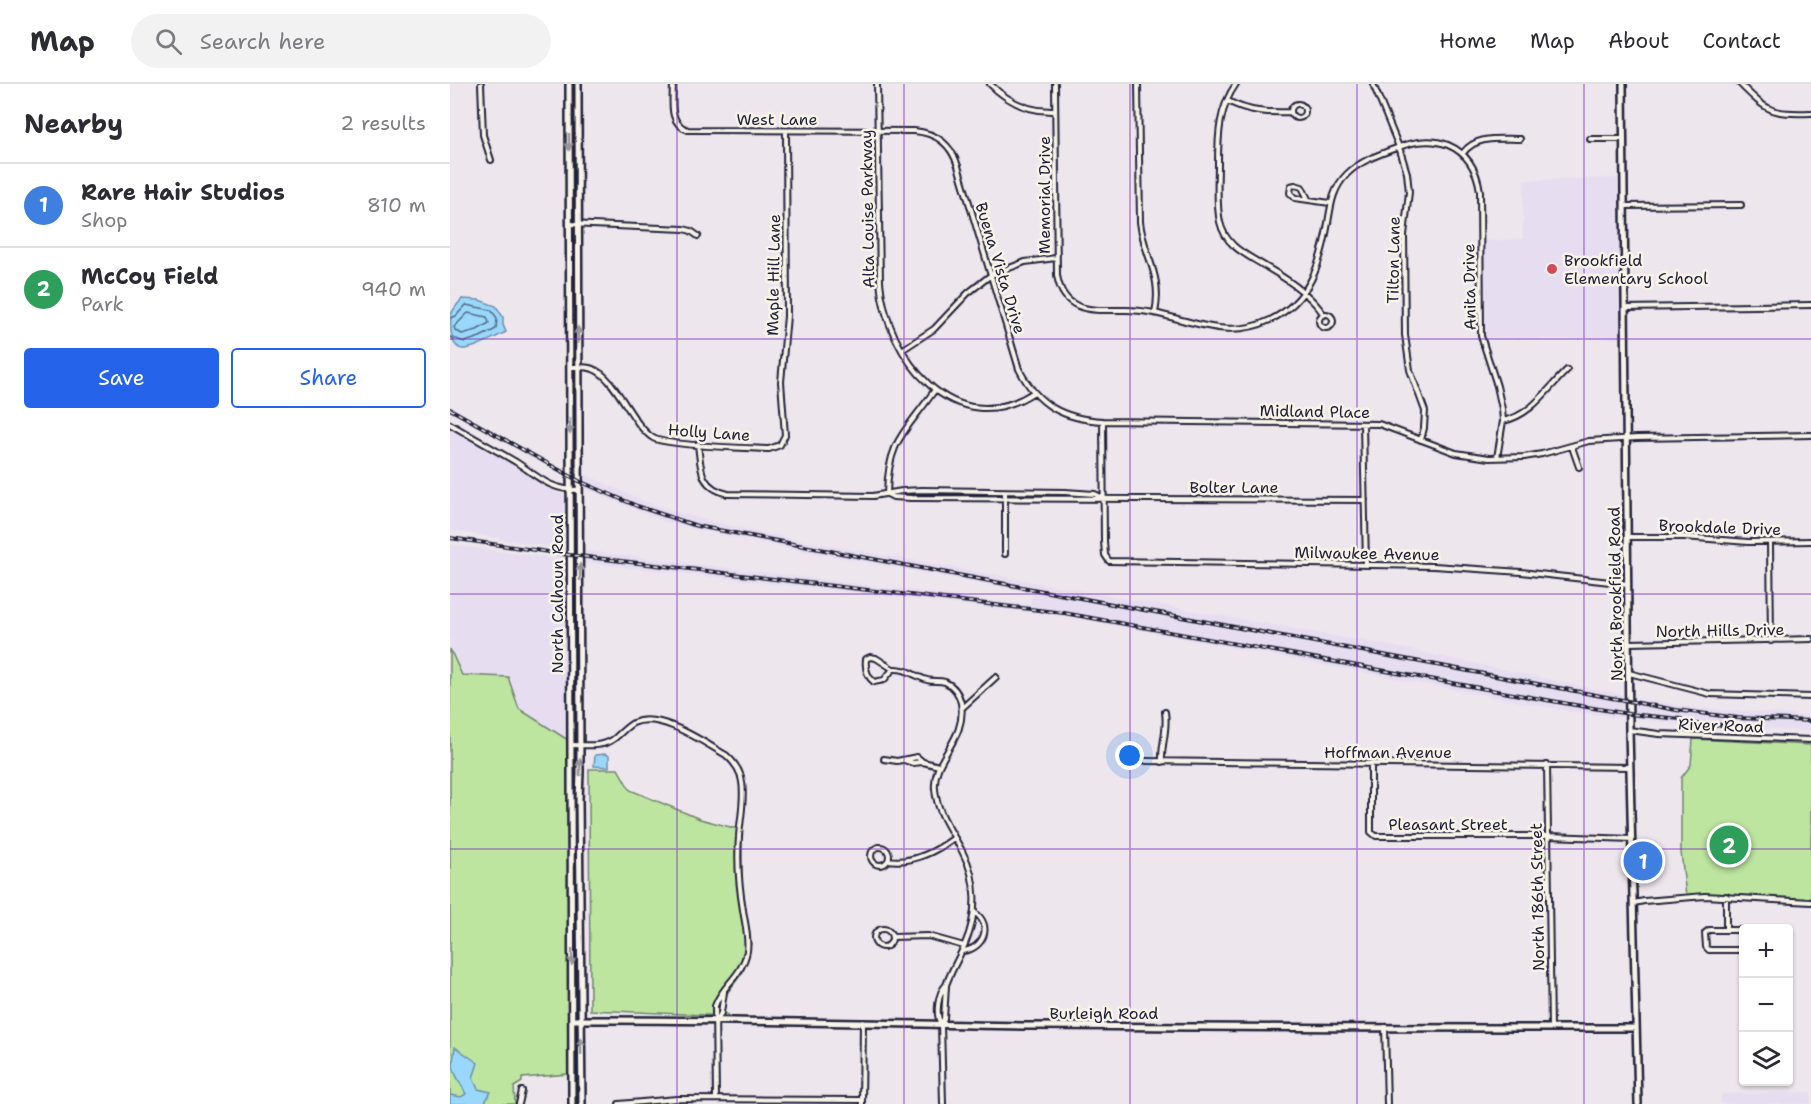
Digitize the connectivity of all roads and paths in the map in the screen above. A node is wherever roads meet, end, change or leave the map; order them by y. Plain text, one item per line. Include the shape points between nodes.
1 (481, 84) edge
2 (569, 84) edge
3 (578, 84) edge
4 (673, 84) edge
5 (878, 84) edge
6 (990, 84) edge
7 (1055, 84) edge
8 (1138, 84) edge
9 (1236, 84) edge
10 (1373, 84) edge
11 (1623, 84) edge
12 (1740, 84) edge
13 (1228, 101) junction
14 (1055, 111) junction
15 (1291, 112) dead end
16 (1811, 113) edge
17 (786, 131) junction
18 (877, 131) junction
19 (1520, 139) dead end
20 (1590, 139) dead end
21 (1623, 139) junction
22 (1399, 147) junction
23 (1462, 153) junction
24 (491, 160) dead end
25 (1308, 199) junction
26 (1330, 202) junction
27 (1741, 205) dead end
28 (1624, 207) junction
29 (568, 224) junction
30 (577, 224) junction
31 (698, 236) dead end
32 (1056, 258) junction
33 (991, 275) junction
34 (1303, 293) junction
35 (1811, 305) edge
36 (1625, 308) junction
37 (1155, 313) junction
38 (1324, 315) dead end
39 (902, 350) junction
40 (570, 367) junction
41 (578, 367) junction
42 (1567, 370) dead end
43 (934, 391) junction
44 (1034, 392) junction
45 (784, 419) joint
46 (1103, 421) junction
47 (1503, 421) junction
48 (450, 424) edge
49 (1363, 424) junction
50 (1811, 435) edge
51 (1626, 439) junction
52 (1421, 440) junction
53 (698, 444) junction
54 (1572, 447) junction
55 (1497, 458) junction
56 (1579, 467) dead end
57 (570, 490) junction
58 (579, 490) junction
59 (1005, 492) junction
60 (887, 494) junction
61 (1103, 498) junction
62 (1005, 500) junction
63 (1365, 500) junction
64 (1628, 537) junction
65 (1811, 541) edge
66 (1770, 542) junction
67 (1005, 554) dead end
68 (1366, 565) junction
69 (1628, 584) junction
70 (1811, 639) edge
71 (1771, 641) junction
72 (1629, 643) junction
73 (893, 669) junction
74 (1629, 673) junction
75 (996, 677) dead end
76 (1811, 697) edge
77 (962, 708) junction
78 (1165, 712) dead end
79 (1629, 730) junction
80 (1811, 740) edge
81 (571, 745) junction
82 (580, 745) junction
83 (884, 759) dead end
84 (1146, 761) dead end
85 (1162, 762) junction
86 (1371, 763) junction
87 (1547, 765) junction
88 (939, 766) junction
89 (1630, 767) junction
90 (1549, 836) junction
91 (954, 838) junction
92 (1632, 839) junction
93 (888, 860) junction
94 (1726, 896) junction
95 (1811, 902) edge
96 (1634, 903) junction
97 (974, 912) junction
98 (1726, 929) junction
99 (1739, 930) edge
100 (892, 937) junction
101 (964, 946) junction
102 (1739, 949) edge
103 (962, 951) junction
104 (572, 1020) junction
105 (581, 1020) junction
106 (717, 1021) junction
107 (863, 1022) junction
108 (941, 1024) junction
109 (1385, 1027) junction
110 (1551, 1028) junction
111 (1636, 1028) junction
112 (522, 1091) dead end
113 (714, 1101) edge
114 (794, 1102) edge
115 (862, 1102) edge
116 (519, 1104) edge
117 (572, 1104) edge
118 (582, 1104) edge
119 (619, 1104) edge
120 (943, 1104) edge
121 (1387, 1104) edge
122 (1638, 1104) edge

1 - 24 street via 481,121
2 -> 29 street, North Calhoun Road
3 - 30 street, North Calhoun Road
4 - 17 street, West Lane via 673,110 678,125 684,129
5 - 18 street, Alta Louise Parkway
6 - 14 street via 1016,104
7 - 14 street, Memorial Drive
8 - 37 street via 1140,222 1157,280
9 - 13 street
10 - 22 street, Tilton Lane
11 - 21 street, North Brookfield Road
12 - 16 street via 1760,104 1774,111
13 - 15 street via 1262,112
13 - 34 street via 1219,122 1218,143 1218,207 1223,230 1236,249
14 - 32 street, Memorial Drive
17 - 18 street, West Lane
17 - 45 street, Maple Hill Lane via 787,316 781,382
18 - 33 street, Buena Vista Drive via 924,132 950,148
18 - 39 street, Alta Louise Parkway via 881,293 889,325
19 - 23 street via 1487,139
20 - 21 street
21 - 28 street, North Brookfield Road
22 - 23 street via 1420,141 1438,142
22 - 26 street via 1354,168 1338,184
22 - 52 street, Tilton Lane via 1409,186 1404,235 1405,335 1408,361 1425,411
23 - 47 street, Anita Drive via 1475,172 1480,191 1481,336
25 - 25 street via 1302,187 1291,186 1291,196
25 - 26 street
26 - 34 street via 1321,261
27 - 28 street
28 - 36 street, North Brookfield Road
29 - 30 street
29 - 40 street, North Calhoun Road
30 - 31 street via 684,229
41 -> 30 street, North Calhoun Road
32 - 33 street via 1024,261
32 - 37 street, Memorial Drive via 1059,286 1071,301 1091,311
33 - 39 street via 934,329
33 - 44 street, Buena Vista Drive via 1016,361
34 - 37 street via 1281,314 1248,328 1212,328
34 - 38 street
35 - 36 street
36 - 51 street, North Brookfield Road
39 - 43 street, Alta Louise Parkway
40 - 41 street, Holly Lane
40 -> 57 street, North Calhoun Road
41 - 53 street, Holly Lane via 602,374 655,439
41 - 58 street, North Calhoun Road
42 - 47 street via 1533,406
43 - 44 street, Alta Louise Parkway via 959,404 982,408 1004,406
43 - 60 street via 897,442 889,463
44 - 46 street, Buena Vista Drive via 1067,416
45 - 53 street, Holly Lane via 785,438 773,448
46 - 49 street, Midland Place
46 - 61 street
47 - 55 street, Anita Drive
48 - 57 street via 541,481
49 - 52 street, Midland Place via 1384,425
49 - 63 street
50 - 51 street, Midland Place
51 - 54 street, Midland Place via 1589,441
51 - 64 street, North Brookfield Road
52 - 55 street, Midland Place via 1456,453
53 - 60 street, Bolter Lane via 701,475 723,493
54 - 55 street, Midland Place
54 - 56 street
57 - 58 street
57 - 81 street, North Calhoun Road
82 -> 58 street, North Calhoun Road
59 - 60 street, Bolter Lane
59 - 61 street, Bolter Lane via 1095,494
59 - 62 street
60 - 62 street, Bolter Lane
61 - 62 street, Bolter Lane
61 - 63 street, Bolter Lane
61 - 68 street, Milwaukee Avenue via 1106,559 1113,562
62 - 67 street
63 - 68 street
64 - 66 street, Brookdale Drive
64 - 69 street, North Brookfield Road
65 - 66 street, Brookdale Drive
66 - 71 street
68 - 69 street, Milwaukee Avenue via 1482,568
69 - 72 street, North Brookfield Road
70 - 71 street, North Hills Drive
71 - 72 street, North Hills Drive
72 - 74 street, North Brookfield Road
73 - 73 street via 884,680 874,682 866,672 866,659 876,658
73 - 77 street via 904,669 928,681 943,681 960,697
74 - 76 street via 1710,694
74 - 79 street, North Brookfield Road
75 - 77 street
77 - 88 street via 958,733
78 - 85 street
79 - 80 street, River Road
79 - 89 street, North Brookfield Road
81 - 82 street
81 -> 104 street, North Calhoun Road
105 -> 82 street, North Calhoun Road
82 - 106 street via 604,744 632,724 653,720 673,726 726,755 737,766 743,787 739,872 747,949 740,971 717,999
83 - 88 street via 917,757
84 - 85 street, Hoffman Avenue
85 - 86 street, Hoffman Avenue
86 - 87 street, Hoffman Avenue
86 - 90 street, Pleasant Street via 1372,835
87 - 89 street, Hoffman Avenue
87 - 90 street, North 186th Street
88 - 91 street via 936,797
89 - 92 street, North Brookfield Road
90 - 92 street, Pleasant Street
90 - 110 street, North 186th Street
91 - 93 street via 922,856
91 - 97 street via 971,875
92 - 96 street, North Brookfield Road
93 - 93 street via 876,864 872,852 882,847
94 - 95 street
94 - 96 street
94 - 98 street
96 - 111 street, North Brookfield Road
97 - 101 street
97 - 103 street via 983,920 985,932 975,948
98 - 99 street
98 - 102 street via 1707,931 1706,947
100 - 100 street via 882,930 875,940 884,947
100 - 101 street via 928,936
101 - 103 street
103 - 108 street via 942,989 938,1020
104 - 105 street, Burleigh Road
104 - 117 street, North Calhoun Road
105 - 106 street, Burleigh Road
118 -> 105 street, North Calhoun Road
106 - 107 street, Burleigh Road
106 - 113 street
107 - 108 street, Burleigh Road
107 - 115 street
108 - 109 street, Burleigh Road
108 - 120 street
109 - 110 street, Burleigh Road
109 - 121 street
110 - 111 street, Burleigh Road
111 - 122 street, North Brookfield Road
112 - 116 street
113 - 114 street
113 - 119 street
114 - 115 street

